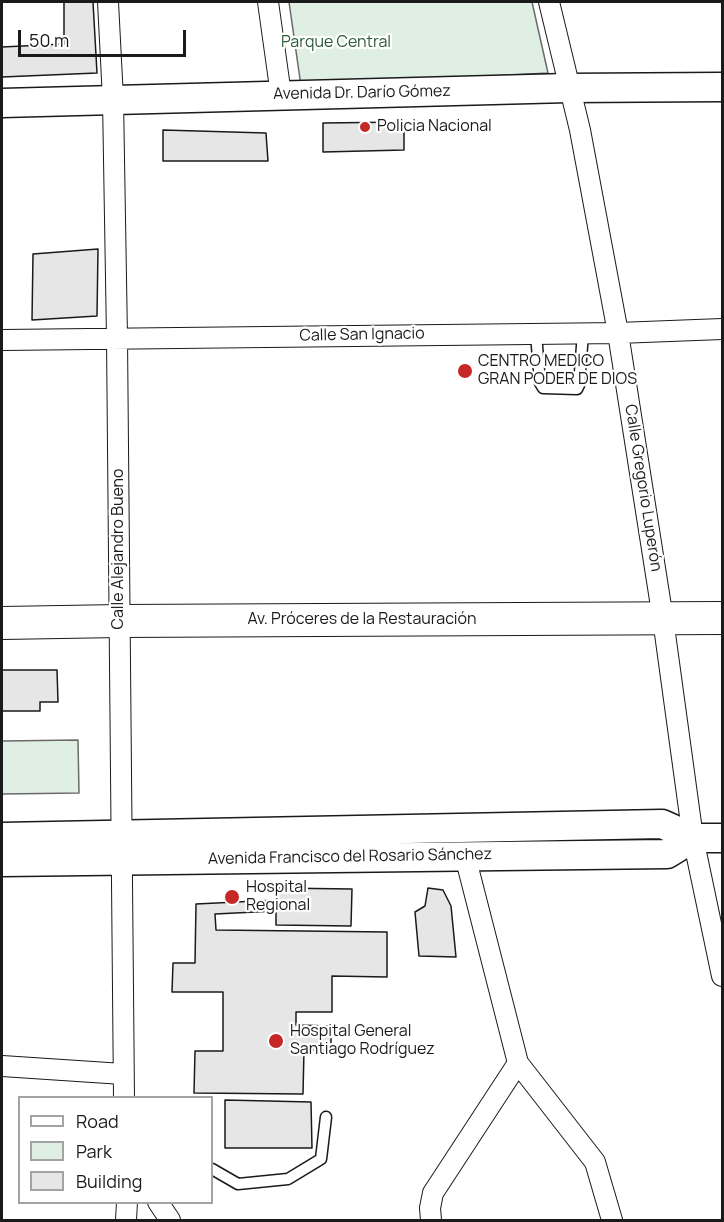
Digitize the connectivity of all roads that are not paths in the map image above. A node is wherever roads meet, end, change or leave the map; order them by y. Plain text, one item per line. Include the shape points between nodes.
1 (108, 2) edge
2 (268, 2) edge
3 (549, 2) edge
4 (723, 87) edge
5 (568, 88) junction
6 (281, 95) junction
7 (113, 99) junction
8 (2, 103) edge
9 (723, 329) edge
10 (583, 333) junction
11 (618, 333) junction
12 (536, 334) junction
13 (117, 338) junction
14 (2, 340) edge
15 (723, 618) edge
16 (663, 619) junction
17 (120, 621) junction
18 (2, 623) edge
19 (2, 837) edge
20 (693, 838) junction
21 (723, 838) edge
22 (122, 848) junction
23 (465, 856) junction
24 (2, 862) edge
25 (723, 976) edge
26 (518, 1063) junction
27 (2, 1065) edge
28 (123, 1074) junction
29 (124, 1096) edge
30 (326, 1117) dead end
31 (213, 1170) edge
32 (127, 1204) edge
33 (159, 1204) edge
34 (126, 1221) edge
35 (170, 1221) edge
36 (431, 1221) edge
37 (612, 1221) edge

1 - 7 street, Calle Alejandro Bueno
2 - 6 street
3 - 5 street, Calle Gregorio Luperón
4 - 5 main road, Avenida Dr. Darío Gómez
5 - 6 main road, Avenida Dr. Darío Gómez
5 - 11 street, Calle Gregorio Luperón via 580,130
6 - 7 main road, Avenida Dr. Darío Gómez
7 - 8 main road, Avenida Dr. Darío Gómez
7 - 13 street, Calle Alejandro Bueno
9 - 11 street, Calle San Ignacio
10 - 11 street, Calle San Ignacio
10 - 12 street, Calle San Ignacio
10 - 12 lane via 579,385 570,390 543,388
11 - 16 street, Calle Gregorio Luperón
12 - 13 street, Calle San Ignacio
13 - 14 street, Calle San Ignacio
13 - 17 street, Calle Alejandro Bueno
15 - 16 main road, Av. Próceres de la Restauración
16 - 17 main road, Av. Próceres de la Restauración
16 - 20 street, Calle Gregorio Luperón
17 - 18 main road, Av. Próceres de la Restauración
17 - 22 street, Calle Alejandro Bueno
19 - 22 main road, Avenida Francisco del Rosario Sánchez
20 - 21 main road, Avenida Francisco del Rosario Sánchez
20 - 22 main road, Avenida Francisco del Rosario Sánchez via 662,824
20 - 23 main road, Avenida Francisco del Rosario Sánchez via 667,854
20 - 25 street, Calle Gregorio Luperón
22 - 23 main road, Avenida Francisco del Rosario Sánchez
22 - 24 main road, Avenida Francisco del Rosario Sánchez
22 - 28 street, Calle Alejandro Bueno
23 - 26 street
26 - 36 street via 433,1193
26 - 37 street via 595,1162
27 - 28 street
28 - 29 street, Calle Alejandro Bueno
30 - 31 lane via 321,1159 288,1179 238,1184
32 - 34 street
33 - 35 street

